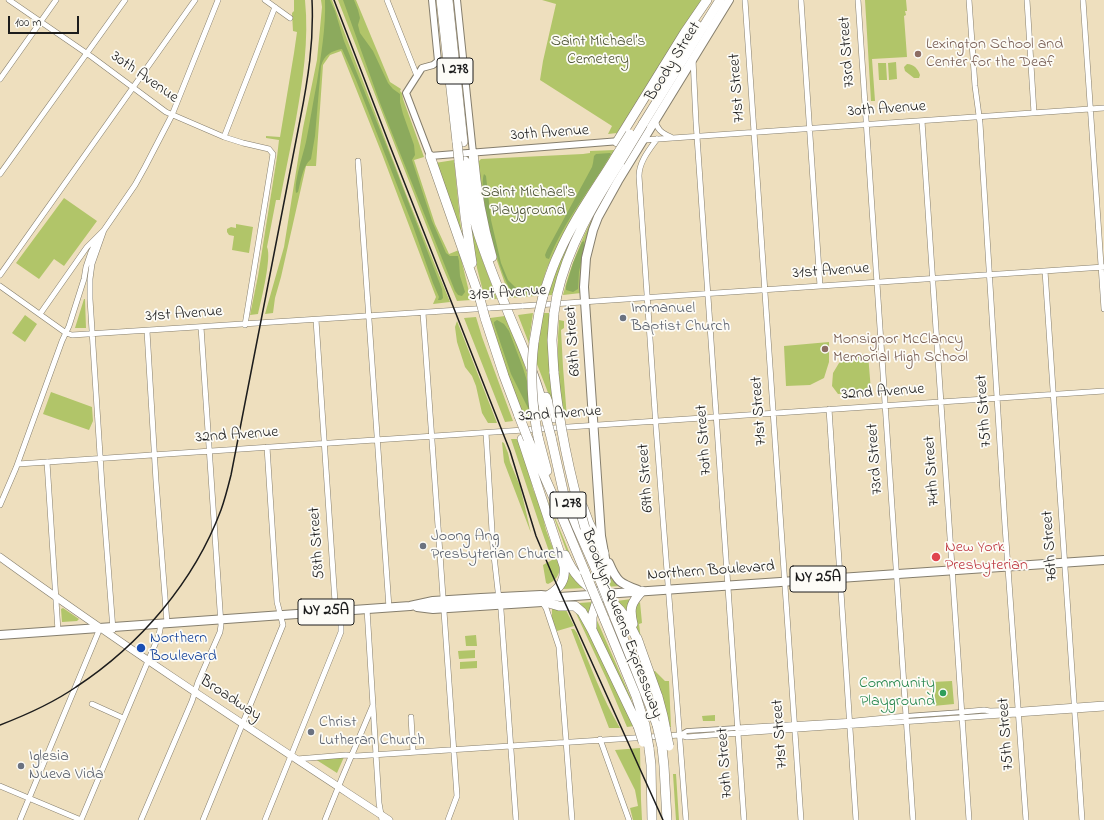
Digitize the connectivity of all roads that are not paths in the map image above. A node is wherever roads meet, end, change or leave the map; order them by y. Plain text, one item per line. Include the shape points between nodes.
1 (9, 0) edge
2 (56, 0) edge
3 (125, 0) edge
4 (195, 0) edge
5 (218, 0) edge
6 (265, 0) edge
7 (387, 0) edge
8 (432, 0) edge
9 (441, 0) edge
10 (448, 0) edge
11 (457, 0) edge
12 (707, 0) edge
13 (713, 0) edge
14 (720, 0) edge
15 (729, 0) edge
16 (745, 0) edge
17 (801, 0) edge
18 (858, 0) edge
19 (969, 0) edge
20 (1027, 0) edge
21 (1083, 0) edge
22 (275, 7) junction
23 (290, 18) dead end
24 (41, 22) junction
25 (86, 54) junction
26 (693, 58) junction
27 (417, 76) junction
28 (0, 79) edge
29 (133, 87) junction
30 (1104, 108) edge
31 (1090, 109) junction
32 (1034, 113) junction
33 (172, 115) junction
34 (979, 117) junction
35 (655, 120) junction
36 (922, 121) junction
37 (641, 122) junction
38 (866, 124) junction
39 (810, 128) junction
40 (753, 132) junction
41 (697, 136) junction
42 (224, 137) junction
43 (672, 138) junction
44 (657, 139) junction
45 (644, 140) junction
46 (460, 142) junction
47 (617, 142) junction
48 (473, 153) junction
49 (430, 156) junction
50 (618, 160) junction
51 (358, 161) dead end
52 (462, 161) junction
53 (0, 174) edge
54 (104, 230) junction
55 (1102, 267) edge
56 (1046, 271) junction
57 (0, 274) edge
58 (990, 274) junction
59 (933, 278) junction
60 (877, 282) junction
61 (0, 286) edge
62 (820, 286) junction
63 (764, 290) junction
64 (708, 294) junction
65 (501, 295) junction
66 (647, 298) junction
67 (480, 299) junction
68 (585, 302) junction
69 (1104, 309) edge
70 (423, 313) junction
71 (40, 314) junction
72 (370, 316) junction
73 (316, 320) junction
74 (245, 325) junction
75 (201, 327) junction
76 (147, 331) junction
77 (66, 333) junction
78 (92, 335) junction
79 (526, 355) junction
80 (1104, 391) edge
81 (1054, 394) junction
82 (997, 398) junction
83 (941, 402) junction
84 (885, 406) junction
85 (829, 409) junction
86 (773, 413) junction
87 (716, 417) junction
88 (656, 421) junction
89 (594, 425) junction
90 (486, 433) junction
91 (431, 436) junction
92 (525, 439) junction
93 (378, 440) junction
94 (324, 444) junction
95 (267, 448) junction
96 (209, 451) junction
97 (155, 455) junction
98 (567, 457) junction
99 (100, 459) junction
100 (47, 462) junction
101 (18, 464) junction
102 (0, 505) edge
103 (560, 512) junction
104 (552, 529) junction
105 (604, 553) junction
106 (0, 557) edge
107 (1104, 560) edge
108 (1065, 562) junction
109 (1009, 566) junction
110 (596, 570) junction
111 (952, 570) junction
112 (896, 573) junction
113 (840, 577) junction
114 (784, 581) junction
115 (727, 585) junction
116 (668, 589) junction
117 (642, 591) junction
118 (599, 594) junction
119 (56, 597) junction
120 (499, 600) junction
121 (545, 600) junction
122 (444, 604) junction
123 (389, 608) junction
124 (367, 609) junction
125 (338, 611) junction
126 (280, 615) junction
127 (221, 620) junction
128 (164, 623) junction
129 (113, 627) junction
130 (100, 628) junction
131 (592, 630) junction
132 (58, 631) junction
133 (0, 635) edge
134 (114, 637) junction
135 (638, 643) junction
136 (148, 661) junction
137 (194, 692) junction
138 (92, 704) dead end
139 (373, 704) junction
140 (1104, 704) edge
141 (1075, 708) junction
142 (1104, 708) edge
143 (962, 712) junction
144 (1019, 712) junction
145 (411, 717) dead end
146 (123, 718) junction
147 (963, 718) junction
148 (906, 719) junction
149 (850, 723) junction
150 (243, 724) junction
151 (642, 725) junction
152 (794, 727) junction
153 (737, 731) junction
154 (680, 735) junction
155 (600, 740) junction
156 (567, 742) junction
157 (511, 746) junction
158 (666, 747) junction
159 (454, 749) junction
160 (413, 752) junction
161 (351, 755) junction
162 (376, 755) junction
163 (294, 757) junction
164 (0, 786) edge
165 (339, 786) junction
166 (29, 798) junction
167 (381, 817) edge
168 (20, 820) edge
169 (81, 820) edge
170 (141, 820) edge
171 (203, 820) edge
172 (265, 820) edge
173 (325, 820) edge
174 (389, 820) edge
175 (448, 820) edge
176 (516, 820) edge
177 (572, 820) edge
178 (629, 820) edge
179 (652, 820) edge
180 (667, 820) edge
181 (686, 820) edge
182 (744, 820) edge
183 (800, 820) edge
184 (856, 820) edge
185 (913, 820) edge
186 (969, 820) edge
187 (1026, 820) edge
188 (1082, 820) edge

1 - 24 street, 30th Avenue
2 - 24 street
3 - 25 street
4 - 29 street
5 - 33 street
6 - 22 street
7 - 27 street
8 - 27 street via 438,60 422,68
9 - 46 highway, I 278
10 - 46 highway, I 278
11 - 48 street
12 - 47 highway
13 - 37 highway
14 - 37 highway
15 - 26 main road, Boody Street
16 - 40 street, 71st Street
17 - 39 street
18 - 38 street, 73rd Street
19 - 34 street, 75th Street
20 - 32 street
21 - 31 street
22 - 23 street
22 - 42 street
24 - 25 street, 30th Avenue
24 - 28 street
25 - 29 street, 30th Avenue
25 - 53 street
26 - 35 main road, Boody Street
26 - 41 street, 70th Street
27 - 49 street via 406,93
29 - 33 street, 30th Avenue
29 - 57 street
30 - 31 street, 30th Avenue
31 - 32 street, 30th Avenue
31 - 55 street
32 - 34 street, 30th Avenue
33 - 42 street, 30th Avenue
33 - 54 street via 135,185
34 - 36 street, 30th Avenue
34 - 58 street, 75th Street
35 - 43 street via 657,128
35 - 45 main road, Boody Street
36 - 38 street, 30th Avenue
36 - 59 street, 74th Street
37 - 50 highway, bridge
38 - 39 street, 30th Avenue
38 - 60 street, 73rd Street
39 - 40 street, 30th Avenue
39 - 62 street
40 - 41 street, 30th Avenue
40 - 63 street, 71st Street
41 - 43 street, 30th Avenue
41 - 64 street, 70th Street
42 - 74 street, 30th Avenue via 269,148 273,154
43 - 44 street, 30th Avenue
44 - 45 street, 30th Avenue
44 - 66 street, 69th Street via 639,169
45 - 47 street, 30th Avenue
45 - 68 main road, 68th Street via 598,217 586,258
46 - 52 highway, I 278, bridge
47 - 48 street, 30th Avenue
48 - 49 street, 30th Avenue
48 - 65 highway via 480,210
49 - 67 highway
50 - 98 highway, bridge via 582,227 565,266 557,295 552,340 554,373
50 - 103 highway, bridge via 563,244 543,296 534,342 532,390 538,437
51 - 72 street
52 - 65 highway, I 278 via 476,226
52 - 67 highway, I 278 via 467,237
54 - 71 street via 86,247
54 - 77 street via 91,252
54 - 78 street via 92,264 90,279
55 - 56 street, 31st Avenue
55 - 69 street
56 - 58 street, 31st Avenue
56 - 81 street, 76th Street
58 - 59 street, 31st Avenue
58 - 82 street, 75th Street
59 - 60 street, 31st Avenue
59 - 83 street, 74th Street
60 - 62 street, 31st Avenue
60 - 84 street, 73rd Street
61 - 71 street
62 - 63 street, 31st Avenue
63 - 64 street, 31st Avenue
63 - 86 street, 71st Street
64 - 66 street, 31st Avenue
64 - 87 street, 70th Street
65 - 79 highway, I 278
66 - 68 street, 31st Avenue
66 - 88 street, 69th Street
67 - 92 highway, I 278, bridge
68 - 70 street, 31st Avenue, bridge
68 - 89 main road, 68th Street
70 - 72 street, 31st Avenue
70 - 91 street
71 - 77 street
72 - 73 street, 31st Avenue
72 - 93 street
73 - 74 street, 31st Avenue
73 - 94 street, 58th Street
74 - 75 street, 31st Avenue
75 - 76 street, 31st Avenue
75 - 96 street
76 - 78 street, 31st Avenue
76 - 97 street
77 - 78 street, 31st Avenue
77 - 101 street
78 - 99 street
79 - 98 highway via 541,382
79 - 110 highway, I 278, bridge via 539,390 564,495
80 - 81 street, 32nd Avenue
81 - 82 street, 32nd Avenue
81 - 108 street, 76th Street
82 - 83 street, 32nd Avenue
82 - 109 street, 75th Street
83 - 84 street, 32nd Avenue
83 - 111 street, 74th Street
84 - 85 street, 32nd Avenue
84 - 112 street, 73rd Street
85 - 86 street, 32nd Avenue
85 - 113 street
86 - 87 street, 32nd Avenue
86 - 114 street, 71st Street
87 - 88 street, 32nd Avenue
87 - 115 street, 70th Street
88 - 89 street, 32nd Avenue
88 - 116 street, 69th Street
89 - 90 street, 32nd Avenue
89 - 105 main road, 68th Street
90 - 91 street, 32nd Avenue
90 - 120 street
91 - 93 street, 32nd Avenue
91 - 122 street
92 - 103 highway, I 278
92 - 104 highway
93 - 94 street, 32nd Avenue
93 - 123 street
94 - 95 street, 32nd Avenue
94 - 125 street, 58th Street via 335,602
95 - 96 street, 32nd Avenue
95 - 126 street
96 - 97 street, 32nd Avenue
96 - 127 street
97 - 99 street, 32nd Avenue
97 - 128 street
98 - 105 highway via 584,513
98 - 110 highway, bridge
99 - 100 street, 32nd Avenue
99 - 129 street
100 - 101 street, 32nd Avenue
100 - 119 street
101 - 102 street
103 - 151 highway, Brooklyn-Queens Expressway / I 278, bridge via 636,696
104 - 118 highway via 574,573
104 - 121 highway via 564,574 560,586
105 - 117 main road via 618,580
105 - 118 main road, 68th Street via 607,572
106 - 119 main road, Broadway
107 - 108 main road, Northern Boulevard / NY 25A
108 - 109 main road, Northern Boulevard / NY 25A
108 - 141 street, 76th Street
109 - 111 main road, Northern Boulevard / NY 25A
109 - 144 street, 75th Street
110 - 158 highway, Brooklyn-Queens Expressway / I 278, bridge
111 - 112 main road, Northern Boulevard / NY 25A
111 - 143 street, 74th Street
112 - 113 main road, Northern Boulevard / NY 25A
112 - 148 street, 73rd Street
113 - 114 main road, Northern Boulevard / NY 25A
113 - 149 street
114 - 115 main road, Northern Boulevard / NY 25A
114 - 152 street, 71st Street
115 - 116 main road, Northern Boulevard / NY 25A
115 - 153 street, 70th Street
116 - 117 main road, Northern Boulevard
116 - 154 street, 69th Street
117 - 118 main road, Northern Boulevard
117 - 135 highway via 632,603 631,609
118 - 121 main road, Northern Boulevard / NY 25A
118 - 131 highway via 592,617
118 - 135 highway via 623,613
119 - 130 main road, Broadway
119 - 132 street
120 - 121 main road, Northern Boulevard / NY 25A via 541,594
120 - 122 main road, Northern Boulevard / NY 25A
120 - 157 street
121 - 131 highway via 559,606 577,607 584,614
121 - 156 street via 560,647
122 - 123 main road, Northern Boulevard / NY 25A via 433,601
122 - 159 street
123 - 124 main road, Northern Boulevard / NY 25A
124 - 125 main road, Northern Boulevard / NY 25A
124 - 139 street
125 - 126 main road, Northern Boulevard / NY 25A
125 - 163 street, 58th Street via 341,632
126 - 127 main road, Northern Boulevard / NY 25A
126 - 150 street via 282,630
127 - 128 main road, Northern Boulevard / NY 25A
127 - 137 street via 218,635
128 - 129 main road, Northern Boulevard / NY 25A
128 - 136 street
129 - 130 main road, Northern Boulevard / NY 25A
129 - 134 street
130 - 132 main road, Northern Boulevard / NY 25A
130 - 134 main road, Broadway
130 - 166 street
131 - 151 highway
132 - 133 main road, Northern Boulevard / NY 25A
134 - 136 main road, Broadway
135 - 158 highway, bridge via 658,697
136 - 137 main road, Broadway
136 - 146 street
137 - 150 main road, Broadway
137 - 170 street
138 - 146 street
139 - 161 street
139 - 162 street
140 - 141 street
141 - 142 street
141 - 144 street
141 - 188 street, 76th Street
143 - 144 street
143 - 147 street, 74th Street
143 - 148 street
144 - 147 street
144 - 187 street, 75th Street
145 - 160 street
146 - 169 street
147 - 148 street
147 - 186 street, 74th Street
148 - 149 street
148 - 185 street, 73rd Street
149 - 152 street
149 - 184 street
150 - 163 main road, Broadway
150 - 171 street
151 - 179 highway, bridge via 652,787
152 - 153 street
152 - 183 street, 71st Street
153 - 154 street via 687,737
153 - 182 street, 70th Street
154 - 155 street
154 - 181 street, 69th Street
155 - 156 street
155 - 178 street
156 - 157 street
156 - 177 street
157 - 159 street
157 - 176 street
158 - 180 highway via 670,779
159 - 160 street
159 - 175 street via 457,796
160 - 162 street
161 - 162 street
161 - 163 street
161 - 165 street
162 - 167 street
163 - 165 main road, Broadway
163 - 172 street, 58th Street
164 - 166 street
165 - 167 main road, Broadway
165 - 173 street
166 - 168 street
166 - 169 street
167 - 174 main road, Broadway

